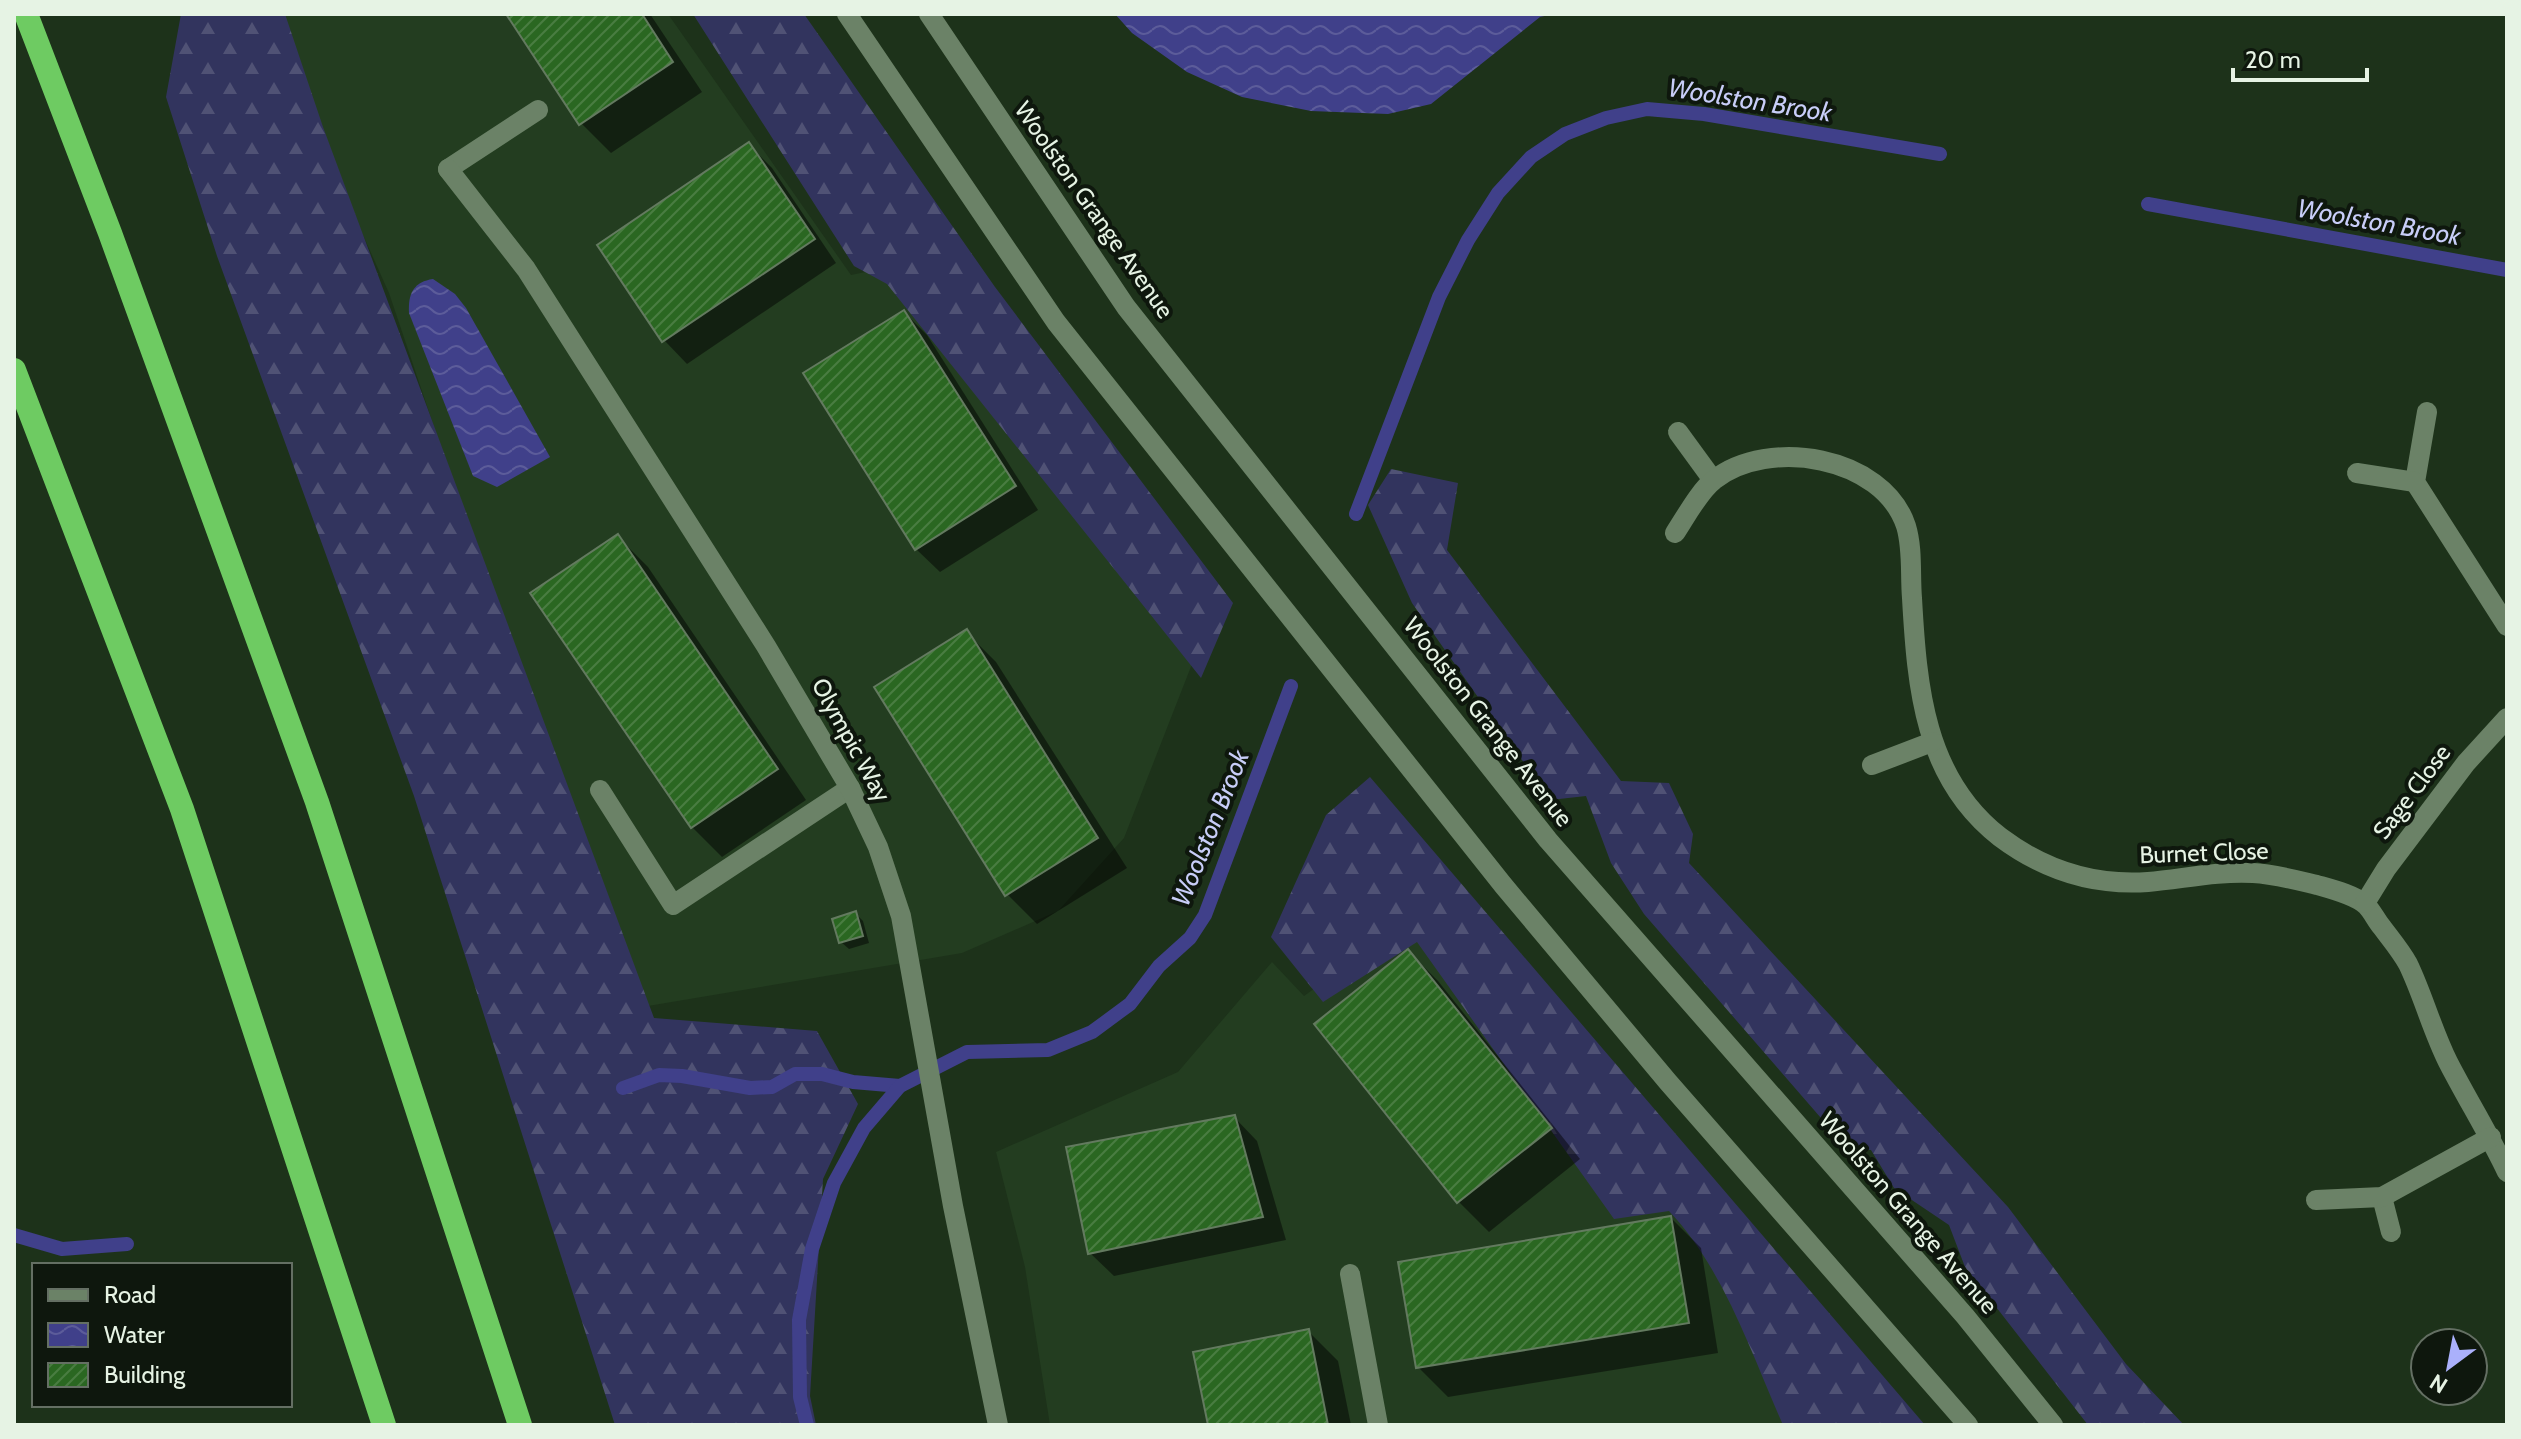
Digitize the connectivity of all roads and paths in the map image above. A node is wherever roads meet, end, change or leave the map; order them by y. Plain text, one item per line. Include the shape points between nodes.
1 (26, 14) edge
2 (847, 14) edge
3 (929, 14) edge
4 (538, 110) dead end
5 (14, 370) edge
6 (2427, 412) dead end
7 (1678, 432) dead end
8 (2357, 473) dead end
9 (1713, 480) junction
10 (2415, 482) junction
11 (1675, 533) dead end
12 (2507, 626) edge
13 (2507, 718) edge
14 (1932, 742) junction
15 (1872, 765) dead end
16 (850, 788) junction
17 (600, 790) dead end
18 (2365, 903) junction
19 (2491, 1137) junction
20 (2507, 1172) edge
21 (2382, 1197) junction
22 (2316, 1200) dead end
23 (2391, 1232) dead end
24 (1350, 1274) dead end
25 (384, 1425) edge
26 (520, 1425) edge
27 (998, 1425) edge
28 (1378, 1425) edge
29 (1968, 1425) edge
30 (2053, 1425) edge

1 - 26 highway via 317,802
2 - 29 street via 1085,360 1513,896
3 - 30 street, Woolston Grange Avenue via 1126,307 1548,840 1965,1316
4 - 16 street, Olympic Way via 448,169 526,269
5 - 25 highway via 182,809
6 - 10 street
7 - 9 street
8 - 10 street
9 - 11 street
9 - 14 street, Burnet Close via 1742,466 1801,457 1854,470 1892,502 1905,524 1910,548 1915,650
10 - 12 street
13 - 18 street, Sage Close via 2466,763
14 - 15 street
14 - 18 street, Burnet Close via 1961,795 1990,829 2057,871 2096,881 2145,882 2254,873 2291,878
16 - 17 street via 673,905
16 - 27 street, Olympic Way via 878,847 901,916
18 - 19 street via 2407,961 2447,1060
19 - 20 street
19 - 21 street
21 - 22 street
21 - 23 street
24 - 28 street

